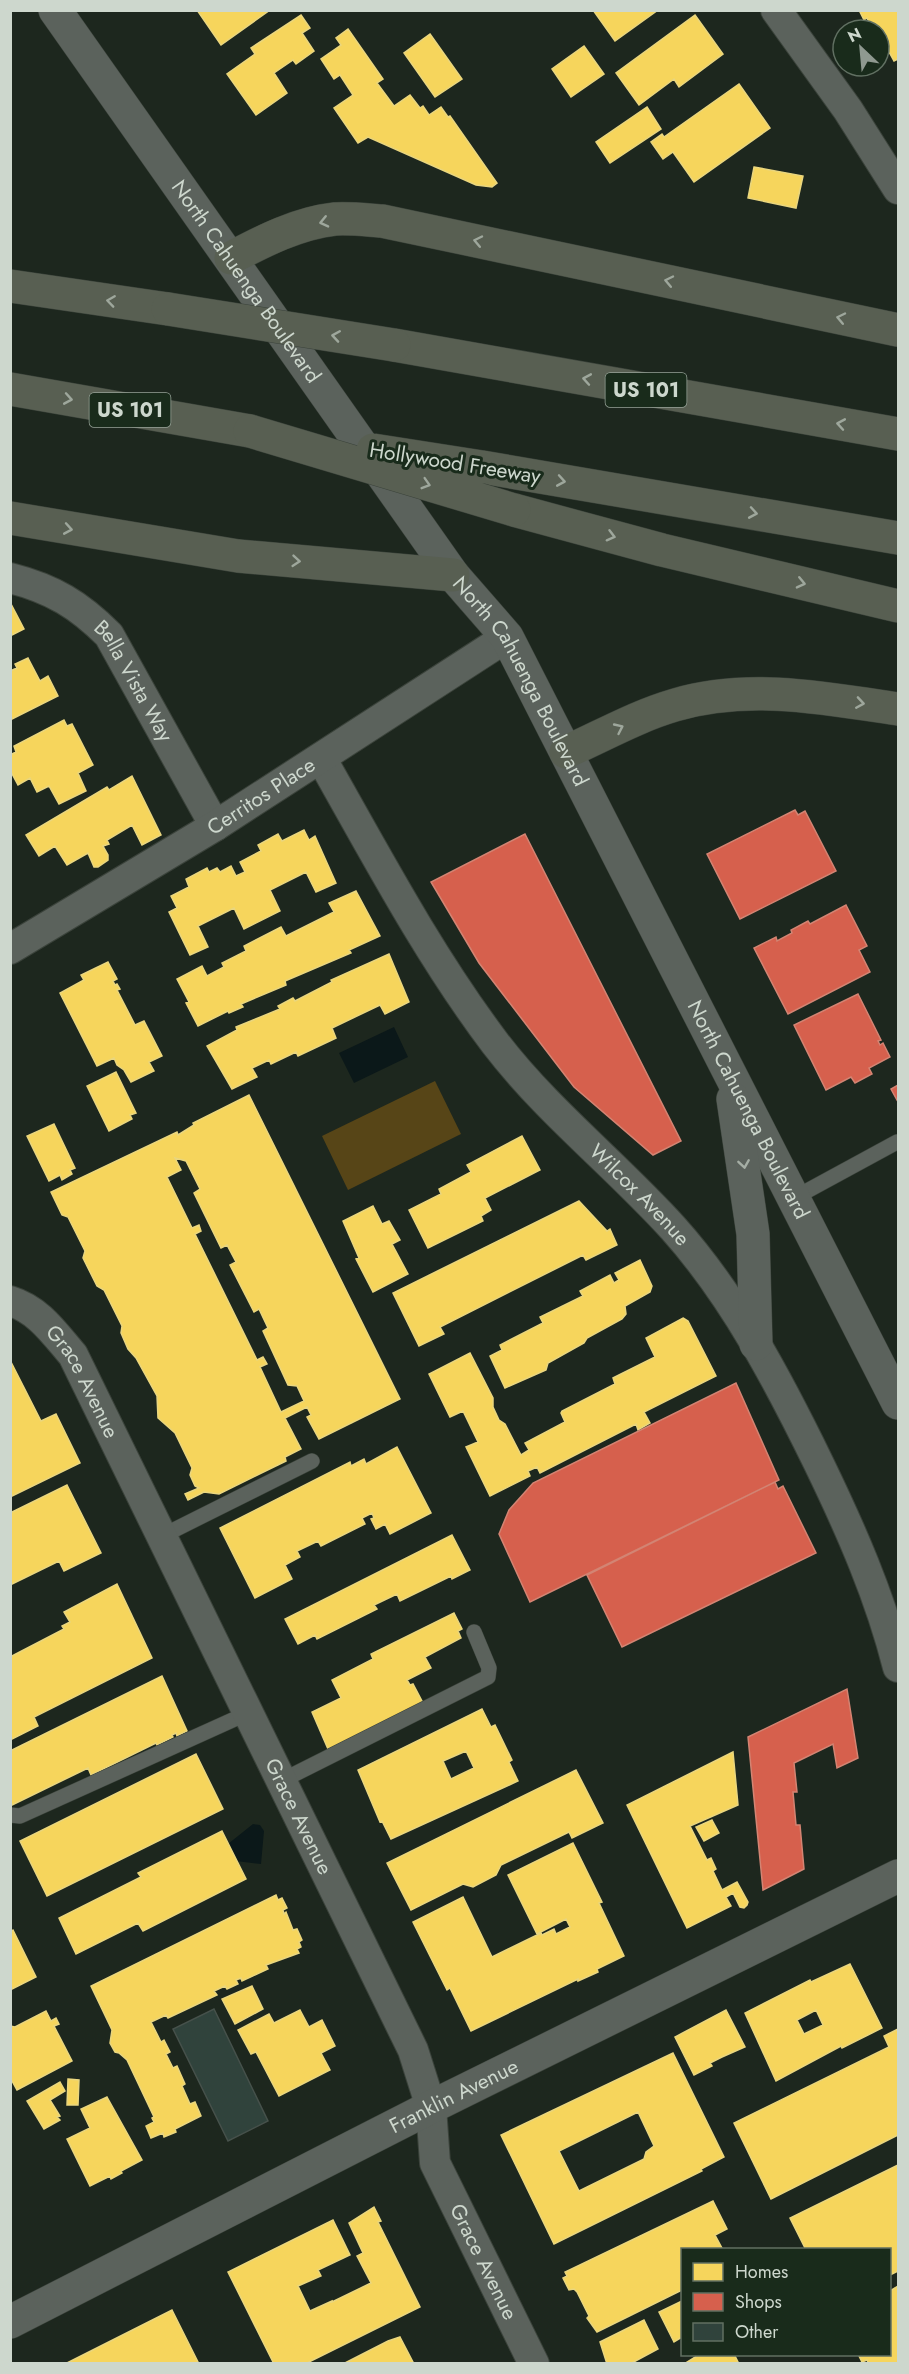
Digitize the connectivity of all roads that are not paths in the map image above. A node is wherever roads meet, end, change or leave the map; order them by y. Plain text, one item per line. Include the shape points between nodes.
1 (55, 10) edge
2 (776, 10) edge
3 (898, 189) edge
4 (231, 258) junction
5 (10, 286) edge
6 (898, 330) edge
7 (10, 389) edge
8 (250, 430) junction
9 (898, 434) edge
10 (10, 518) edge
11 (898, 538) edge
12 (453, 575) junction
13 (10, 578) edge
14 (898, 606) edge
15 (507, 637) junction
16 (898, 709) edge
17 (566, 752) junction
18 (321, 759) junction
19 (215, 826) junction
20 (10, 949) edge
21 (726, 1065) junction
22 (897, 1142) edge
23 (794, 1198) junction
24 (10, 1301) edge
25 (756, 1344) junction
26 (897, 1397) edge
27 (312, 1461) dead end
28 (162, 1536) junction
29 (474, 1632) dead end
30 (898, 1667) edge
31 (248, 1713) junction
32 (281, 1781) junction
33 (10, 1815) edge
34 (898, 1876) edge
35 (431, 2107) junction
36 (10, 2322) edge
37 (534, 2364) edge

1 - 4 main road, North Cahuenga Boulevard
2 - 3 street via 848,110
6 -> 4 highway via 382,221 335,219 297,228
4 - 12 main road, North Cahuenga Boulevard
9 -> 5 highway, US 101, bridge via 393,345
7 -> 8 highway, Hollywood Freeway / US 101
8 -> 11 highway, Hollywood Freeway / US 101, bridge
8 -> 14 highway, bridge via 514,510
10 -> 12 highway via 238,556
12 - 15 main road, North Cahuenga Boulevard
13 - 19 street, Bella Vista Way via 67,599 109,635
15 - 17 main road, North Cahuenga Boulevard
15 - 18 street, Cerritos Place
17 -> 16 highway via 676,704 714,697 821,697
17 - 21 main road, North Cahuenga Boulevard
18 - 19 street, Cerritos Place
18 - 25 street, Wilcox Avenue via 426,942 495,1043 553,1110 673,1228 703,1263
19 - 20 street, Cerritos Place
21 - 23 main road, North Cahuenga Boulevard
21 -> 25 main road via 753,1234
22 - 23 lane
23 - 26 main road, North Cahuenga Boulevard
24 - 28 street, Grace Avenue via 25,1306 45,1322 73,1355
25 - 30 street, Wilcox Avenue via 787,1398 855,1539
27 - 28 lane
28 - 31 street, Grace Avenue
29 - 32 lane via 489,1668 488,1677
31 - 32 street, Grace Avenue
31 - 33 lane via 20,1815
32 - 35 street, Grace Avenue via 413,2050
34 - 35 main road, Franklin Avenue
35 - 36 main road, Franklin Avenue
35 - 37 street, Grace Avenue via 435,2163

